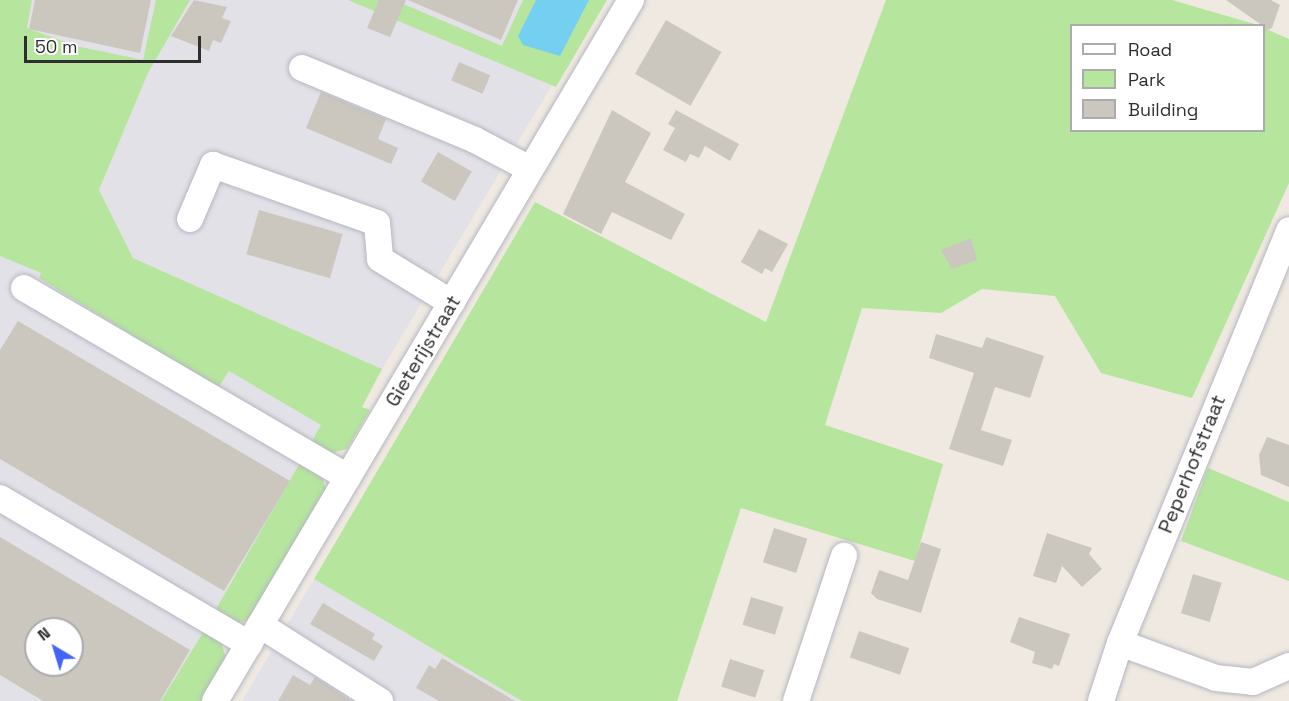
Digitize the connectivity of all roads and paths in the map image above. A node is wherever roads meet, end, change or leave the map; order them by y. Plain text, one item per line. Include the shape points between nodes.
1 (631, 0) edge
2 (302, 68) dead end
3 (530, 169) junction
4 (190, 219) dead end
5 (1289, 230) edge
6 (24, 288) dead end
7 (452, 303) junction
8 (348, 477) junction
9 (0, 498) edge
10 (844, 556) dead end
11 (255, 635) junction
12 (1120, 643) junction
13 (1289, 666) edge
14 (216, 701) edge
15 (380, 701) edge
16 (796, 701) edge
17 (1101, 701) edge

1 - 3 street, Gieterijstraat
2 - 3 street via 475,141
3 - 7 street, Gieterijstraat
4 - 7 street via 213,165 377,224 381,260
5 - 12 street, Peperhofstraat
6 - 8 street
7 - 8 street, Gieterijstraat
8 - 11 street, Gieterijstraat
9 - 11 street
10 - 16 street
11 - 14 street, Gieterijstraat
11 - 15 street
12 - 13 street via 1216,678 1252,682
12 - 17 street, Peperhofstraat

